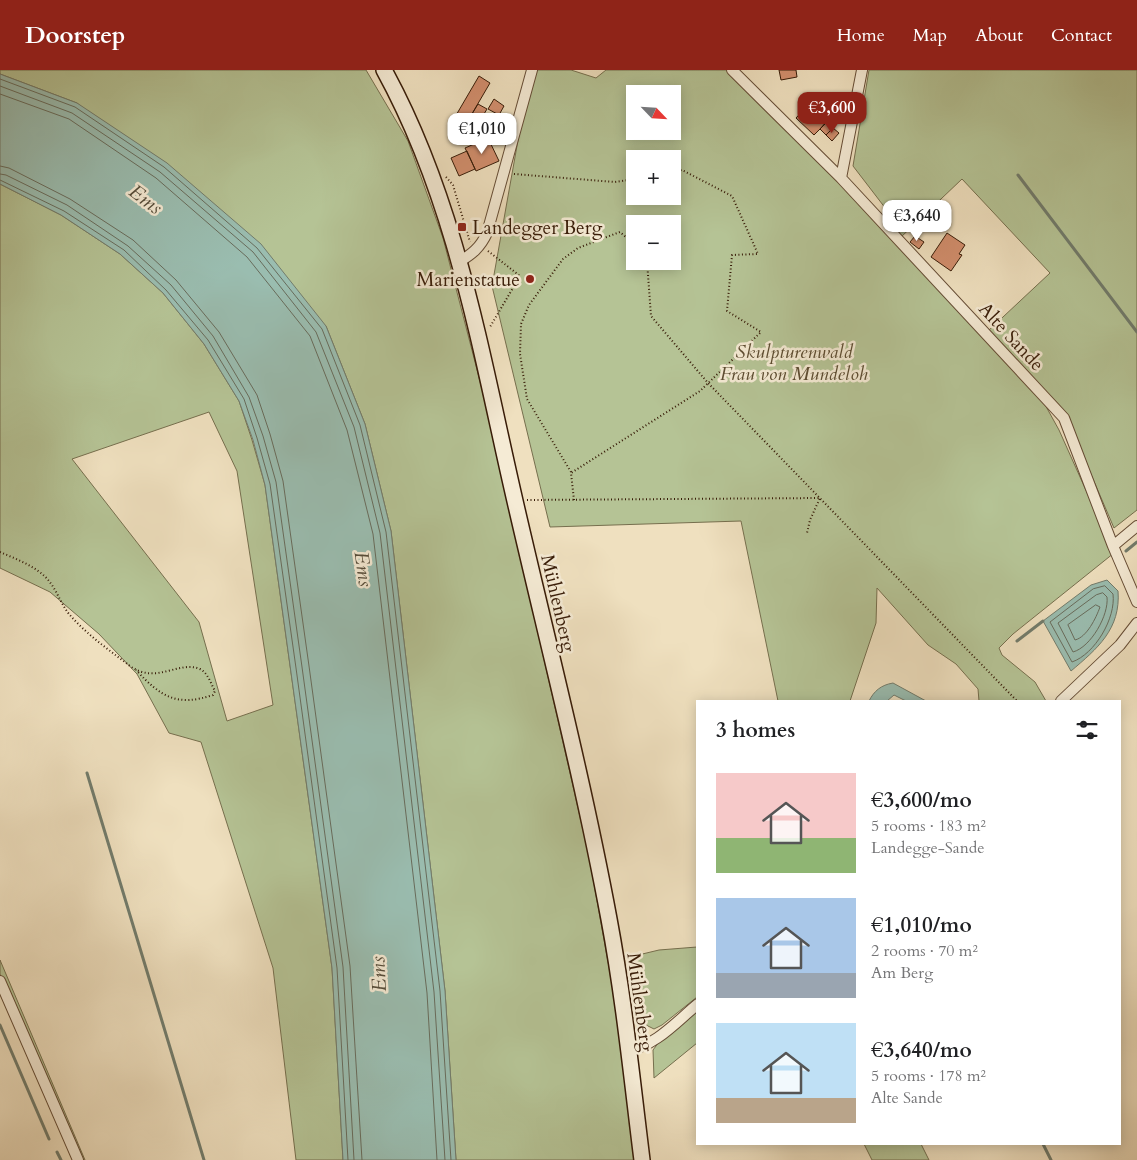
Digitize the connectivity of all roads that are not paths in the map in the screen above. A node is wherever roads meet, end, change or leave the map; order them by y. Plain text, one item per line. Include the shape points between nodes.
1 (384, 70) edge
2 (532, 70) edge
3 (732, 70) edge
4 (862, 70) edge
5 (842, 178) junction
6 (459, 262) junction
7 (1137, 526) edge
8 (1113, 546) junction
9 (1137, 602) edge
10 (1137, 623) edge
11 (1062, 700) edge
12 (0, 982) edge
13 (696, 1006) edge
14 (628, 1050) junction
15 (78, 1160) edge
16 (642, 1160) edge

1 - 6 main road, Mühlenberg via 424,154
2 - 6 street via 487,233 473,254
3 - 5 street, Alte Sande
4 - 5 street
5 - 8 street, Alte Sande via 1064,418
6 - 14 main road, Mühlenberg via 585,806 608,918
7 - 8 street
8 - 9 street, Alte Sande
10 - 11 street via 1120,645
12 - 15 street
13 - 14 street via 650,1042
14 - 16 main road, Mühlenberg

